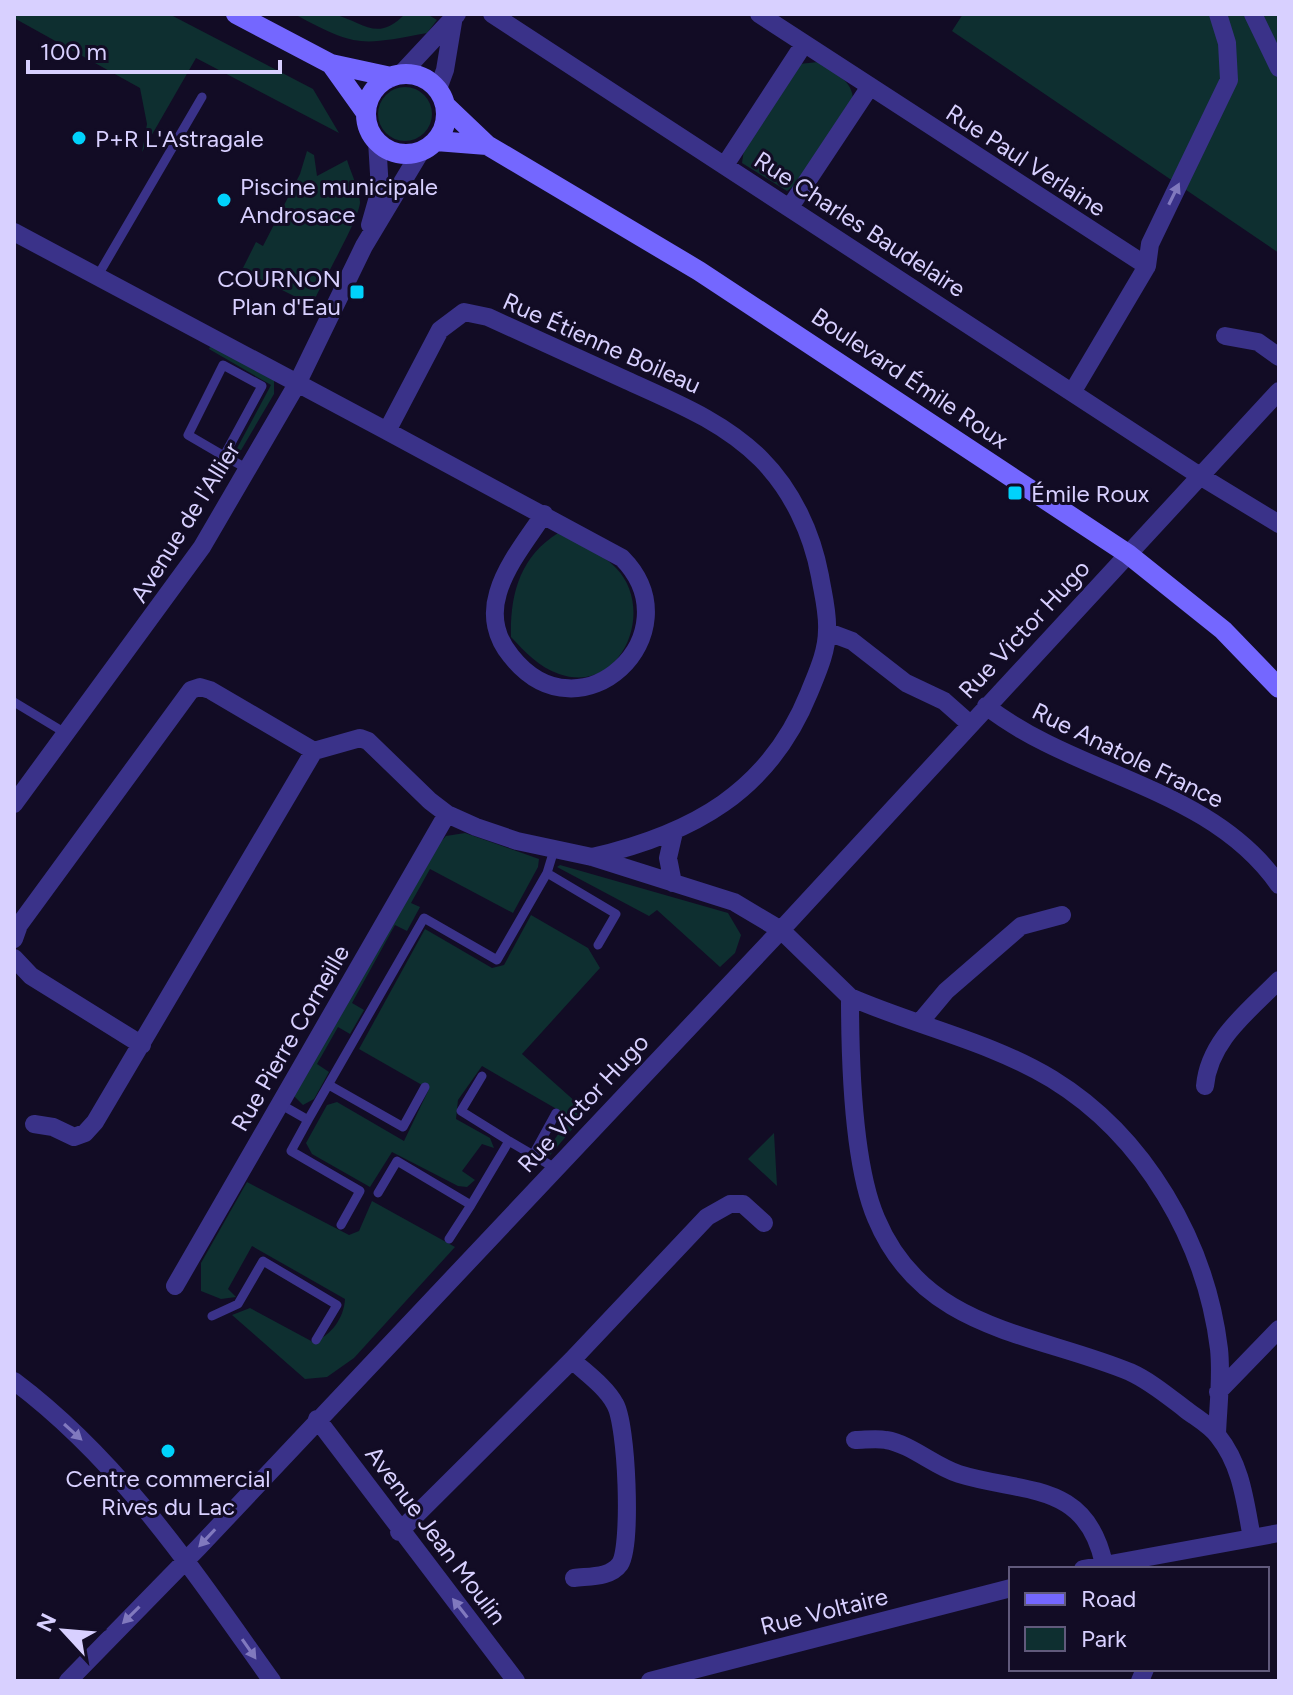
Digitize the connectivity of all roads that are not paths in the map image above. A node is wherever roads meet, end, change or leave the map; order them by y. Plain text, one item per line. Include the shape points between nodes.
1 (236, 14) edge
2 (759, 14) edge
3 (1218, 14) edge
4 (1253, 14) edge
5 (499, 16) edge
6 (455, 18) edge
7 (804, 44) junction
8 (331, 64) junction
9 (1279, 68) edge
10 (396, 75) junction
11 (869, 88) junction
12 (202, 97) dead end
13 (442, 97) junction
14 (366, 113) junction
15 (377, 141) junction
16 (487, 145) junction
17 (428, 146) junction
18 (725, 165) junction
19 (790, 207) junction
20 (14, 232) edge
21 (364, 246) junction
22 (1147, 266) junction
23 (97, 277) junction
24 (1225, 336) dead end
25 (1279, 357) edge
26 (297, 384) junction
27 (1073, 391) junction
28 (1279, 391) edge
29 (387, 431) junction
30 (224, 456) junction
31 (248, 469) junction
32 (1200, 476) junction
33 (544, 514) junction
34 (1279, 524) edge
35 (1128, 554) junction
36 (828, 632) junction
37 (1279, 688) edge
38 (14, 702) edge
39 (986, 706) junction
40 (970, 724) junction
41 (67, 734) junction
42 (314, 751) junction
43 (14, 804) edge
44 (447, 814) junction
45 (674, 832) junction
46 (554, 850) junction
47 (592, 857) junction
48 (547, 873) junction
49 (673, 883) junction
50 (1279, 885) edge
51 (1062, 915) dead end
52 (781, 930) junction
53 (14, 939) edge
54 (598, 945) dead end
55 (14, 958) edge
56 (1279, 980) edge
57 (850, 997) junction
58 (920, 1022) junction
59 (142, 1045) junction
60 (482, 1076) dead end
61 (329, 1085) junction
62 (1205, 1086) dead end
63 (425, 1087) dead end
64 (280, 1104) junction
65 (556, 1113) dead end
66 (308, 1120) junction
67 (34, 1124) dead end
68 (509, 1141) junction
69 (533, 1155) junction
70 (555, 1168) junction
71 (378, 1193) dead end
72 (471, 1205) junction
73 (764, 1223) dead end
74 (341, 1225) dead end
75 (449, 1239) dead end
76 (175, 1286) dead end
77 (212, 1316) dead end
78 (1279, 1329) edge
79 (316, 1340) dead end
80 (572, 1360) junction
81 (14, 1381) edge
82 (1218, 1392) junction
83 (317, 1419) junction
84 (1217, 1434) junction
85 (855, 1440) dead end
86 (399, 1532) junction
87 (1279, 1533) edge
88 (1252, 1538) junction
89 (186, 1559) junction
90 (1188, 1560) edge
91 (1104, 1564) junction
92 (1091, 1567) edge
93 (574, 1578) dead end
94 (1009, 1589) edge
95 (68, 1681) edge
96 (272, 1681) edge
97 (516, 1681) edge
98 (650, 1681) edge

1 - 8 main road
2 - 7 street, Rue Paul Verlaine
22 -> 3 street via 1150,244 1229,80 1227,43
4 - 9 street
5 - 18 street, Rue Charles Baudelaire
6 - 10 street
6 - 13 street
7 - 11 street, Rue Paul Verlaine
7 - 18 street
8 - 10 main road
8 - 14 main road
10 - 13 main road via 425,78
10 - 14 main road via 376,88
11 - 19 street
11 - 22 street, Rue Paul Verlaine
12 - 23 lane
13 - 16 main road, Boulevard Émile Roux
13 - 17 main road via 445,124
14 - 15 main road
15 - 17 main road via 402,154
15 - 21 street, Avenue de l'Allier via 380,190
16 - 17 main road, Boulevard Émile Roux
16 - 35 main road, Boulevard Émile Roux via 699,271
17 - 21 street, Avenue de l'Allier
18 - 19 street, Rue Charles Baudelaire
19 - 27 street, Rue Charles Baudelaire
20 - 23 street
21 - 26 street, Avenue de l'Allier
22 - 27 street
23 - 26 street
24 - 25 street via 1258,342
26 - 29 street
26 - 31 street, Avenue de l'Allier
27 - 32 street, Rue Charles Baudelaire
28 - 32 street
29 - 33 street
29 - 36 street, Rue Étienne Boileau via 440,330 464,312 488,317 598,367 708,418 762,459 798,507 818,563
30 - 30 lane via 262,386 223,365 188,435
30 - 31 lane
31 - 41 street, Avenue de l'Allier via 202,547
32 - 34 street, Rue Charles Baudelaire
32 - 35 street
33 - 33 street via 622,558 640,580 644,597 645,626 628,662 608,680 581,689 554,686 528,674 509,654 497,630 495,606 503,579
35 - 37 main road, Boulevard Émile Roux via 1223,630
35 - 39 street, Rue Victor Hugo
36 - 40 street via 852,641
36 - 45 street, Rue Étienne Boileau via 823,660 781,748 742,790
38 - 41 lane
39 - 40 street, Rue Victor Hugo
39 - 50 street, Rue Anatole France via 1015,729 1216,822 1243,843
40 - 52 street, Rue Victor Hugo
41 - 43 street, Avenue de l'Allier
42 - 44 street, Rue Étienne Boileau via 360,738 368,741
42 - 53 street via 210,690 191,690 19,925
42 - 59 street
44 - 46 street, Rue Étienne Boileau
44 - 64 street, Rue Pierre Corneille
45 - 47 street, Rue Étienne Boileau via 646,845
45 - 49 street via 668,858
46 - 47 street, Rue Étienne Boileau
46 - 48 lane
47 - 49 street, Rue Étienne Boileau
48 - 54 lane via 616,914
48 - 61 lane via 497,960 424,918
49 - 52 street, Rue Étienne Boileau via 734,902
51 - 58 street via 1021,926 946,991
52 - 57 street, Rue Étienne Boileau
52 - 70 street, Rue Victor Hugo
55 - 59 street via 31,976
56 - 62 street via 1218,1045 1207,1066
57 - 58 street
57 - 84 street via 863,1178 876,1219 898,1258 952,1308 987,1326 1131,1373
58 - 82 street via 1052,1079 1099,1115 1134,1152 1188,1236 1209,1291 1219,1352
59 - 67 street via 85,1133 74,1137
60 - 68 lane via 461,1111
61 - 63 lane via 403,1127
61 - 66 lane
64 - 66 lane
64 - 76 street, Rue Pierre Corneille
65 - 69 lane
66 - 74 lane via 291,1151 360,1191
68 - 69 lane
68 - 72 lane
69 - 70 lane
70 - 83 street, Rue Victor Hugo
71 - 72 lane via 397,1161
72 - 75 lane
73 - 80 street via 743,1204 730,1204 707,1217
77 - 79 lane via 238,1304 263,1261 337,1305
78 - 82 street
80 - 86 street
80 - 93 street via 608,1394 622,1425 626,1545 619,1564 606,1575
81 -> 89 street via 113,1470
82 - 84 street
83 - 86 street, Avenue Jean Moulin
83 -> 89 street, Rue Victor Hugo
84 - 88 street via 1236,1467
85 - 91 street via 887,1440 960,1475 1047,1493 1080,1514 1095,1531
97 -> 86 street, Avenue Jean Moulin
87 - 88 street
88 - 90 street
89 -> 95 street, Rue Victor Hugo
89 -> 96 street
90 - 91 street
91 - 92 street
94 - 98 street, Rue Voltaire

